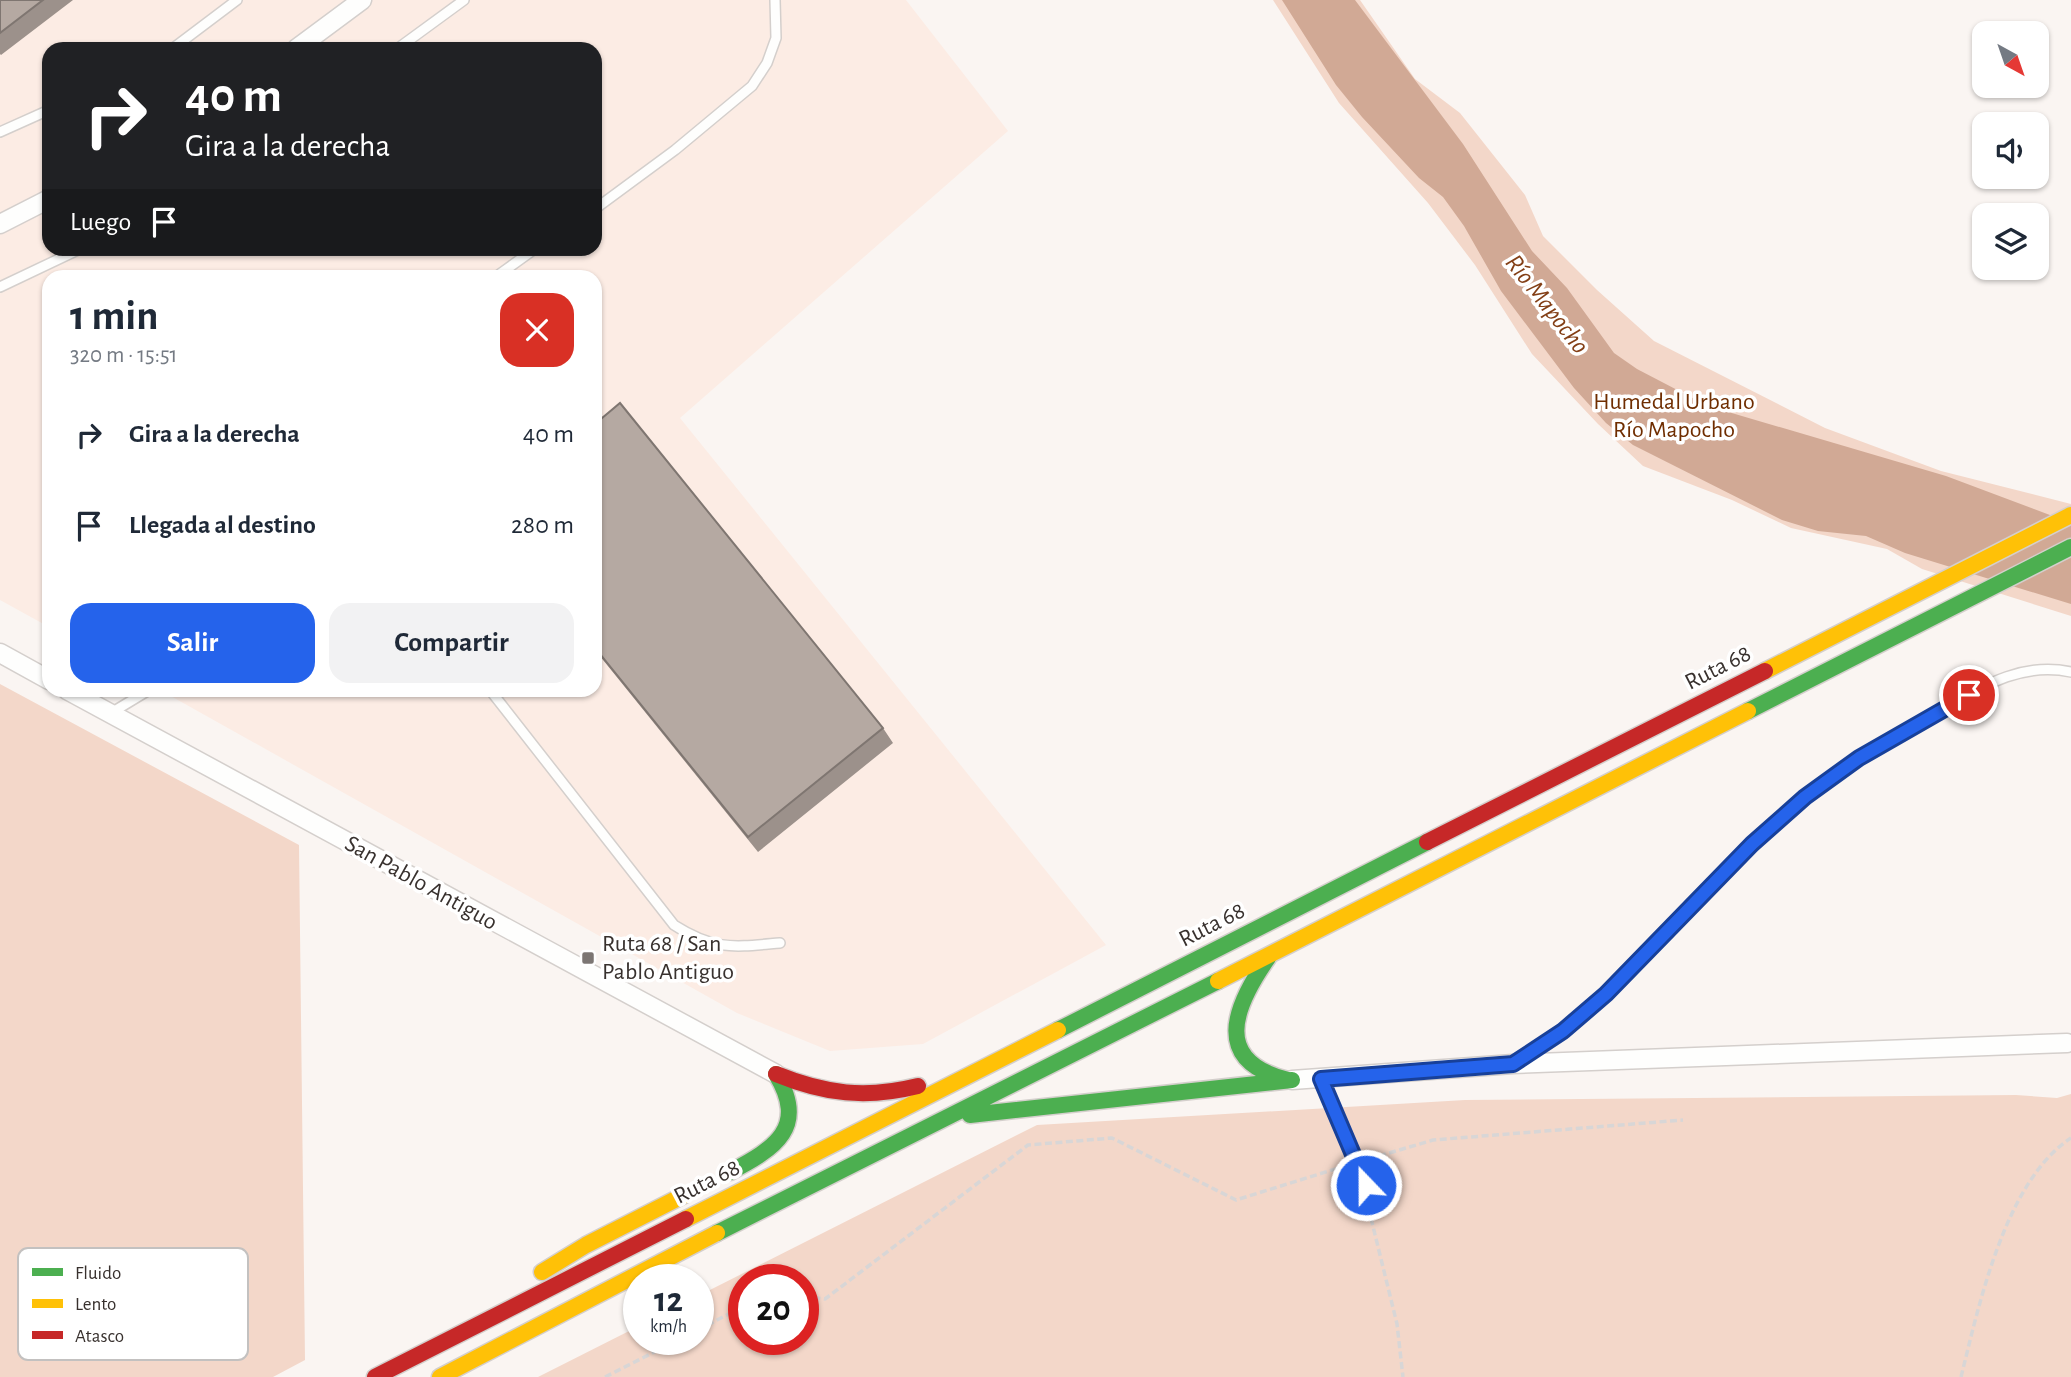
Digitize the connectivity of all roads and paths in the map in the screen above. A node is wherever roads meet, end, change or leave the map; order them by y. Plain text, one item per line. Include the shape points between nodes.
1 (237, 0) edge
2 (362, 0) edge
3 (464, 0) edge
4 (775, 0) edge
5 (181, 42) edge
6 (305, 42) edge
7 (407, 42) edge
8 (42, 113) edge
9 (0, 132) edge
10 (42, 202) edge
11 (602, 204) edge
12 (0, 224) edge
13 (65, 256) edge
14 (525, 256) edge
15 (505, 270) edge
16 (0, 287) edge
17 (2071, 515) edge
18 (2071, 547) edge
19 (0, 653) edge
20 (2071, 672) edge
21 (42, 676) edge
22 (80, 697) edge
23 (137, 697) edge
24 (495, 697) edge
25 (111, 713) junction
26 (780, 943) dead end
27 (1271, 954) junction
28 (2069, 1043) edge
29 (1513, 1064) junction
30 (980, 1068) junction
31 (776, 1074) junction
32 (1321, 1079) junction
33 (1292, 1080) junction
34 (951, 1117) junction
35 (1683, 1120) dead end
36 (2071, 1138) edge
37 (1356, 1163) junction
38 (720, 1177) dead end
39 (1366, 1185) dead end
40 (696, 1189) dead end
41 (819, 1298) edge
42 (482, 1323) junction
43 (501, 1346) junction
44 (648, 1355) edge
45 (375, 1377) edge
46 (440, 1377) edge
47 (468, 1377) edge
48 (605, 1377) edge
49 (1404, 1377) edge
50 (1961, 1377) edge

1 - 5 lane
2 - 6 street
3 - 7 lane
4 - 11 lane via 776,38 752,86
8 - 9 lane
10 - 12 street
13 - 16 lane
14 - 15 lane
17 - 30 highway, Ruta 68
18 - 27 highway, Ruta 68
19 - 21 street
20 - 29 lane via 2035,669 2002,677 1833,775 1752,844 1606,994 1563,1031
22 - 25 street, San Pablo Antiguo
23 - 25 lane
24 - 26 lane via 674,925 695,939 726,948
25 - 31 street, San Pablo Antiguo
27 - 33 highway via 1241,1000 1235,1036 1244,1058 1258,1070
27 - 34 highway, Ruta 68
28 - 29 street
29 - 32 street
30 - 31 highway via 892,1093 856,1097 822,1092
30 - 42 highway, Ruta 68
31 - 38 highway via 789,1099 786,1131 767,1152
32 - 33 street
32 - 37 lane
33 - 34 highway
34 - 43 highway, Ruta 68 via 670,1256
35 - 37 path via 1433,1140
36 - 50 path via 2032,1178 2003,1230
37 - 39 lane
37 - 41 path via 1236,1200 1112,1138 1028,1145 825,1299
37 - 49 path via 1397,1324
40 - 42 highway via 559,1260
42 - 45 highway, Ruta 68
43 - 46 highway, Ruta 68
43 - 47 highway
44 - 48 path

